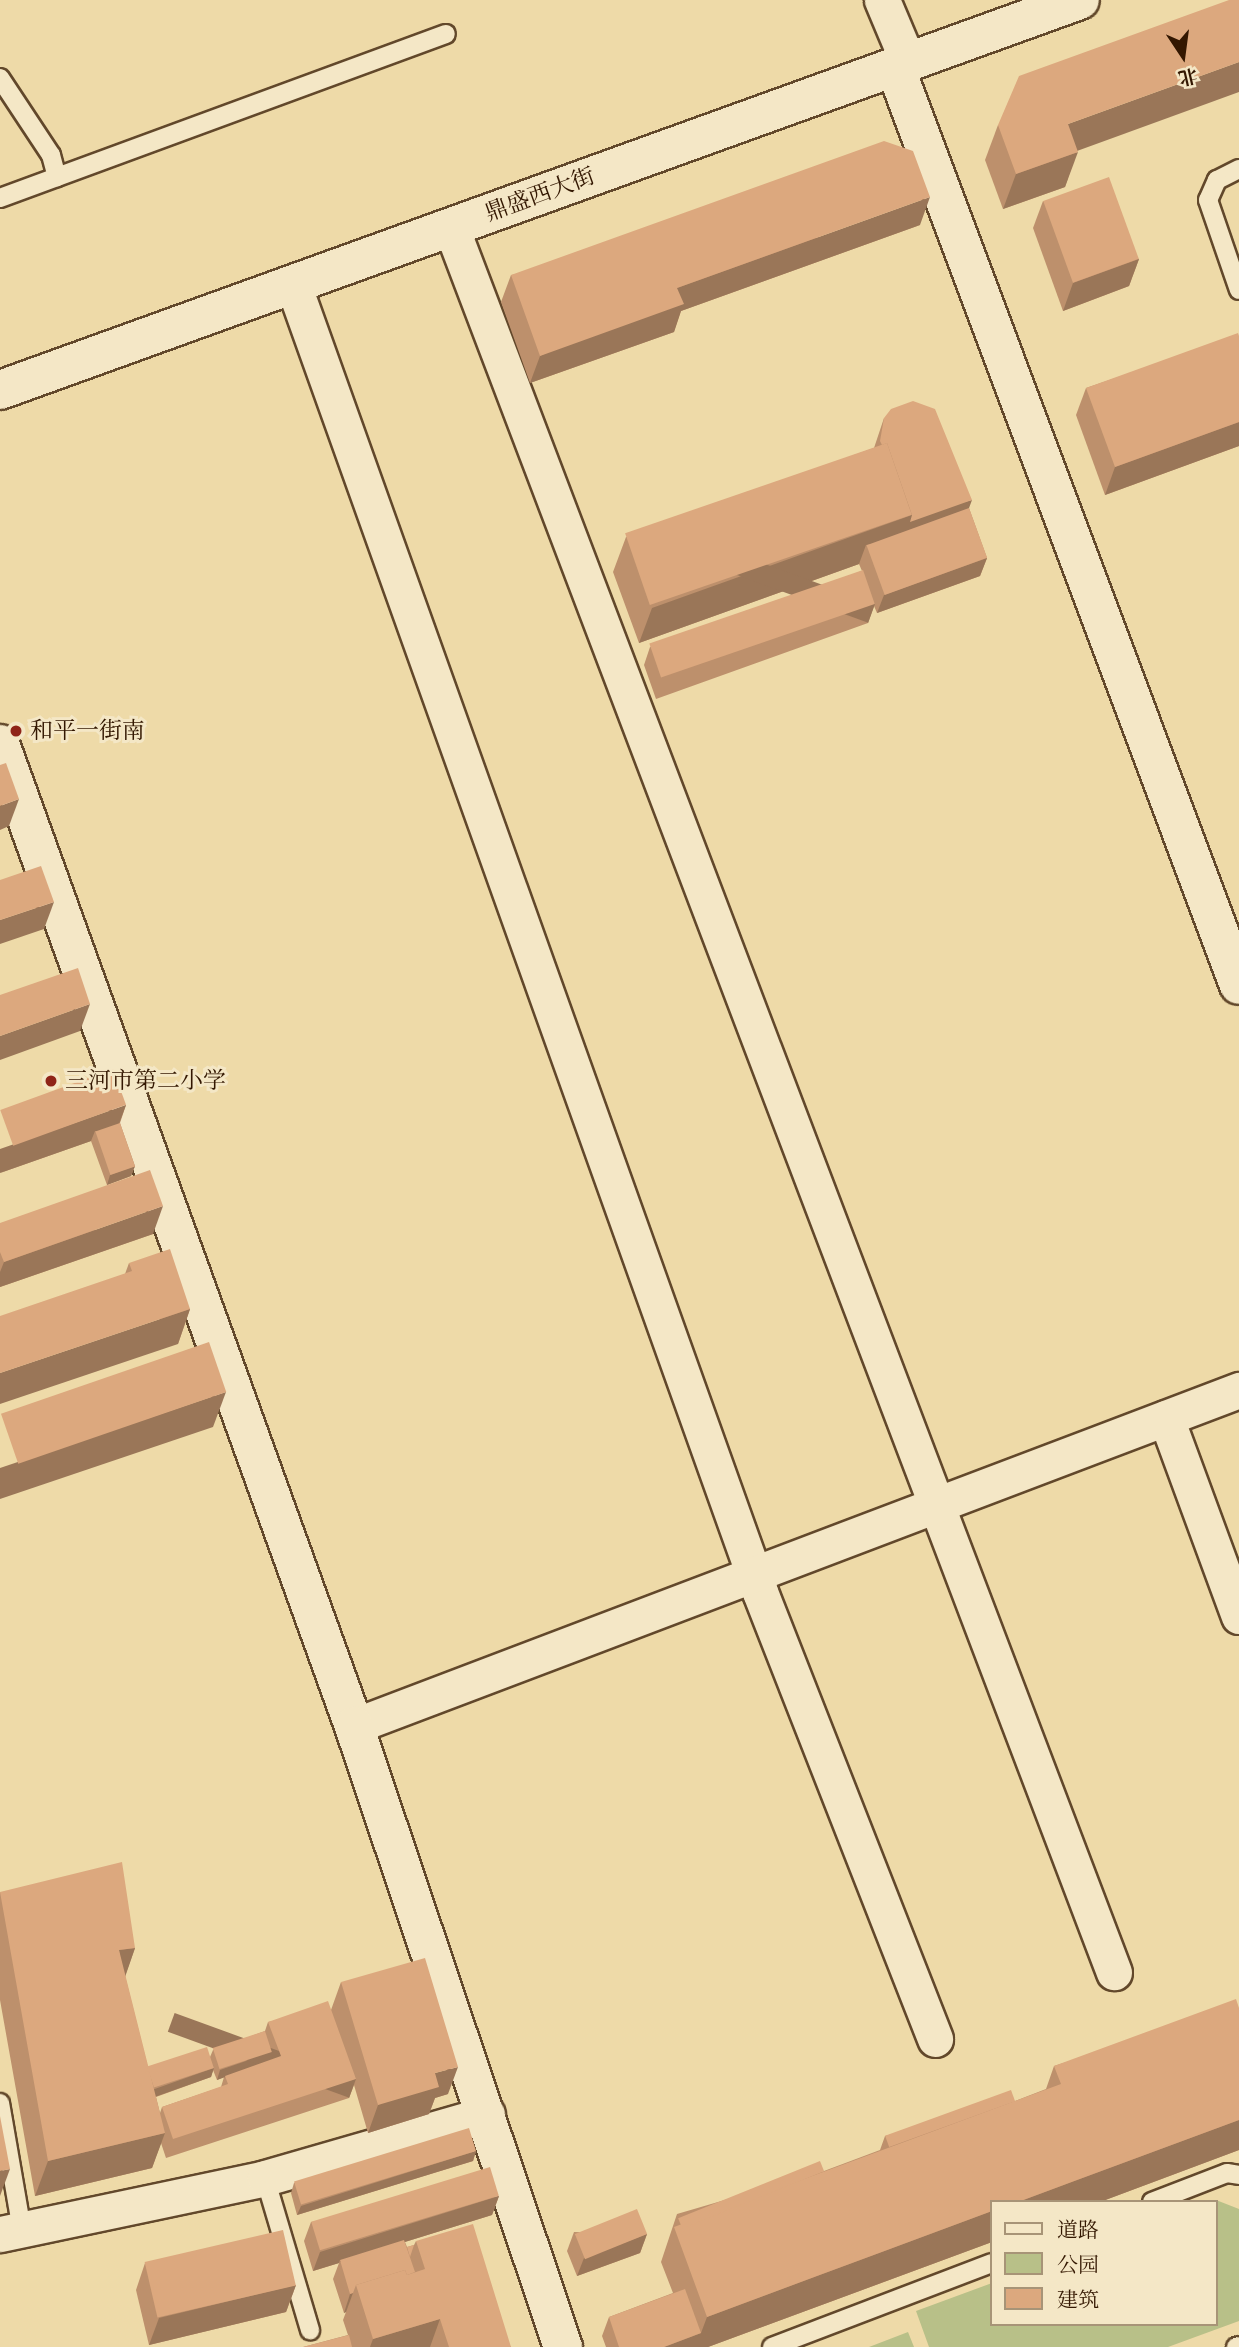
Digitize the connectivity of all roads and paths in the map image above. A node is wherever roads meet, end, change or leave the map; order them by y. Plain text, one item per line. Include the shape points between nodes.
1 (882, 0) edge
2 (1080, 0) edge
3 (446, 34) dead end
4 (902, 64) junction
5 (0, 78) edge
6 (1239, 169) edge
7 (57, 177) junction
8 (0, 198) edge
9 (451, 227) junction
10 (293, 284) junction
11 (1239, 290) edge
12 (0, 390) edge
13 (0, 744) edge
14 (1239, 985) edge
15 (1239, 1390) edge
16 (1166, 1418) junction
17 (936, 1505) junction
18 (754, 1575) junction
19 (1239, 1616) edge
20 (354, 1726) junction
21 (1114, 1972) dead end
22 (935, 2039) dead end
23 (0, 2103) edge
24 (487, 2114) junction
25 (1239, 2175) edge
26 (265, 2178) junction
27 (1157, 2200) edge
28 (11, 2232) edge
29 (990, 2264) edge
30 (310, 2330) dead end
31 (562, 2347) edge
32 (772, 2347) edge

1 - 4 street
2 - 4 street, 鼎盛西大街
3 - 7 lane
4 - 9 street, 鼎盛西大街
4 - 14 street
5 - 7 lane via 51,155
6 - 11 lane via 1217,180 1208,200
7 - 8 lane
9 - 10 street, 鼎盛西大街
9 - 17 street
10 - 12 street, 鼎盛西大街
10 - 18 street
13 - 20 street
15 - 16 street
16 - 17 street
16 - 19 street
17 - 18 street
17 - 21 street
18 - 20 street
18 - 22 street
20 - 24 street
23 - 28 lane
24 - 26 street
24 - 31 street
25 - 27 lane via 1227,2173
26 - 28 street
26 - 30 lane
29 - 32 lane

